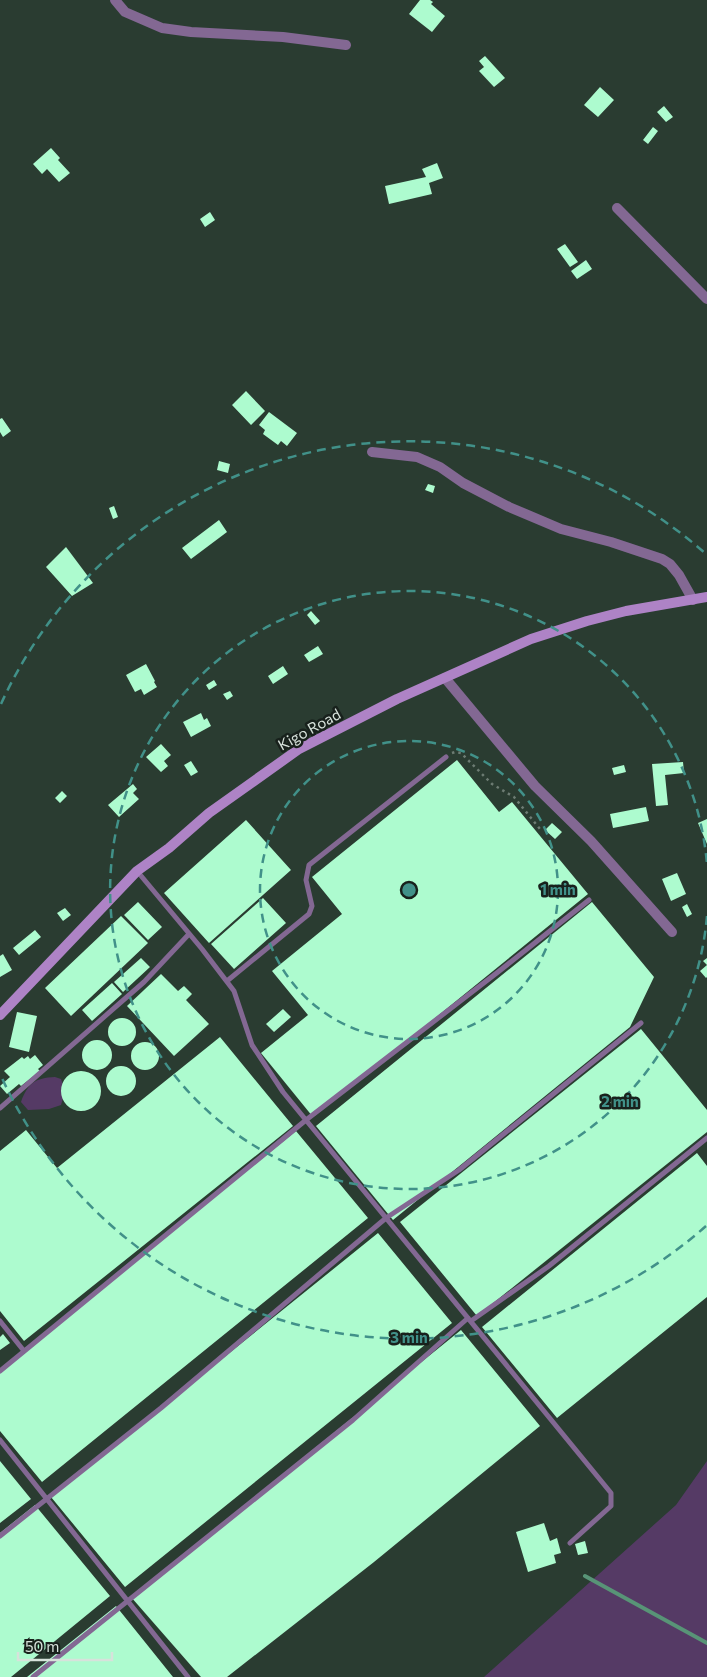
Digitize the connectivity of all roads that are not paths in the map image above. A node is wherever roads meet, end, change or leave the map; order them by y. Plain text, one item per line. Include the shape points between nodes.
1 (115, 0) edge
2 (346, 45) dead end
3 (617, 208) dead end
4 (707, 299) edge
5 (372, 452) dead end
6 (707, 596) edge
7 (693, 600) junction
8 (444, 678) junction
9 (446, 756) road end
10 (137, 871) junction
11 (589, 900) dead end
12 (672, 932) dead end
13 (189, 934) junction
14 (227, 981) junction
15 (0, 1015) edge
16 (641, 1023) dead end
17 (0, 1108) edge
18 (306, 1120) junction
19 (707, 1138) edge
20 (386, 1218) junction
21 (469, 1319) junction
22 (0, 1321) edge
23 (24, 1352) junction
24 (0, 1371) edge
25 (0, 1440) edge
26 (47, 1498) junction
27 (0, 1536) edge
28 (570, 1543) dead end
29 (128, 1600) junction
30 (33, 1677) edge
31 (188, 1677) edge

1 - 2 street via 125,12 162,28
3 - 4 street
5 - 7 street via 417,457 509,507 562,529 662,559 670,564
6 - 7 street, Kigo Road
7 - 8 street, Kigo Road via 587,621 531,639
8 - 10 street, Kigo Road via 300,749 209,813
8 - 12 street via 536,786 591,841
9 - 14 lane via 309,865 306,880 312,906 310,914
10 - 13 lane
10 - 15 street, Kigo Road
11 - 18 lane
13 - 14 lane
13 - 17 lane via 144,982
14 - 18 lane via 234,990 252,1045
16 - 20 lane via 459,1170
18 - 20 lane
18 - 23 lane
19 - 21 lane via 549,1266
20 - 21 lane
20 - 26 lane via 161,1408
21 - 28 lane via 611,1493 611,1506
21 - 29 lane via 353,1420
22 - 23 lane
23 - 24 lane
25 - 26 lane
26 - 27 lane
26 - 29 lane
29 - 30 lane
29 - 31 lane

